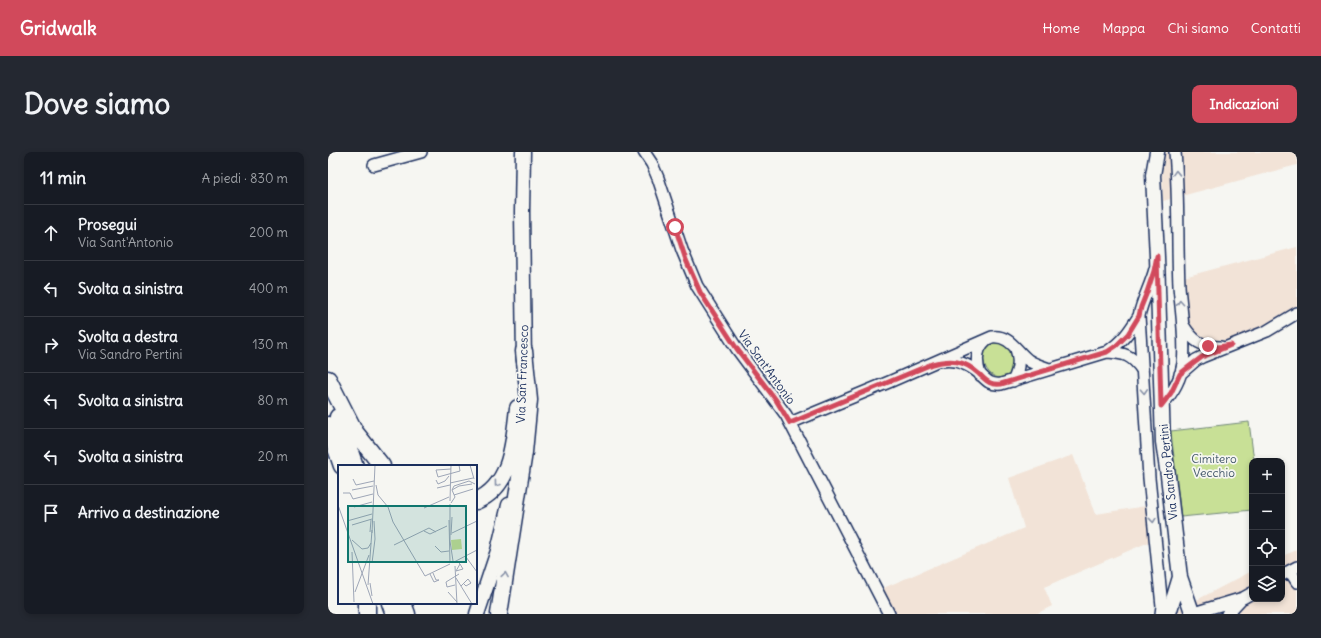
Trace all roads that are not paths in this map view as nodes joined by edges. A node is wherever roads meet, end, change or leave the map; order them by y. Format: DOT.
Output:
graph roads {
  1 [pos="421,152"];
  2 [pos="523,152"];
  3 [pos="644,152"];
  4 [pos="1146,152"];
  5 [pos="1157,152"];
  6 [pos="1175,152"];
  7 [pos="374,165"];
  8 [pos="1153,175"];
  9 [pos="1157,256"];
  10 [pos="1297,313"];
  11 [pos="1139,316"];
  12 [pos="1182,323"];
  13 [pos="988,338"];
  14 [pos="1231,345"];
  15 [pos="1015,347"];
  16 [pos="524,351"];
  17 [pos="1107,352"];
  18 [pos="932,364"];
  19 [pos="1049,369"];
  20 [pos="1142,370"];
  21 [pos="1180,374"];
  22 [pos="980,375"];
  23 [pos="328,379"];
  24 [pos="1013,381"];
  25 [pos="328,388"];
  26 [pos="1161,406"];
  27 [pos="790,423"];
  28 [pos="328,425"];
  29 [pos="342,465"];
  30 [pos="355,465"];
  31 [pos="381,465"];
  32 [pos="477,500"];
  33 [pos="1290,571"];
  34 [pos="1180,577"];
  35 [pos="1297,582"];
  36 [pos="1248,595"];
  37 [pos="390,604"];
  38 [pos="403,604"];
  39 [pos="1195,612"];
  40 [pos="394,614"];
  41 [pos="407,614"];
  42 [pos="478,614"];
  43 [pos="499,614"];
  44 [pos="889,614"];
  45 [pos="1166,614"];
  46 [pos="1227,614"];
  1 -- 7 [label="street"];
  2 -- 16 [label="main road, Via San Francesco"];
  3 -- 27 [label="street, Via Sant'Antonio"];
  4 -- 8 [label="main road"];
  5 -- 8 [label="main road, Via Sandro Pertini"];
  12 -- 6 [label="street, one-way"];
  8 -- 9 [label="main road, Via Sandro Pertini"];
  9 -- 11 [label="street"];
  9 -- 26 [label="main road, Via Sandro Pertini"];
  10 -- 14 [label="street"];
  11 -- 17 [label="street"];
  11 -- 20 [label="street"];
  12 -- 14 [label="street"];
  12 -- 21 [label="street"];
  13 -- 15 [label="street"];
  13 -- 18 [label="street"];
  13 -- 22 [label="street"];
  14 -- 21 [label="street"];
  15 -- 19 [label="street"];
  15 -- 24 [label="street"];
  16 -- 32 [label="highway, one-way"];
  16 -- 42 [label="main road, Via San Francesco"];
  43 -- 16 [label="highway, one-way"];
  17 -- 19 [label="street"];
  17 -- 20 [label="street"];
  18 -- 22 [label="street"];
  18 -- 27 [label="street"];
  19 -- 24 [label="street"];
  20 -- 45 [label="street, one-way"];
  21 -- 26 [label="street"];
  22 -- 24 [label="street"];
  23 -- 31 [label="highway"];
  25 -- 30 [label="highway"];
  26 -- 34 [label="main road, Via Sandro Pertini"];
  27 -- 44 [label="street, Via Sant'Antonio"];
  28 -- 29 [label="highway"];
  33 -- 35 [label="street"];
  34 -- 39 [label="main road, Via Sandro Pertini"];
  34 -- 45 [label="main road, Via Sandro Pertini"];
  36 -- 39 [label="street"];
  36 -- 46 [label="street"];
  37 -- 40 [label="highway"];
  38 -- 41 [label="highway"];
  39 -- 45 [label="main road"];
}
